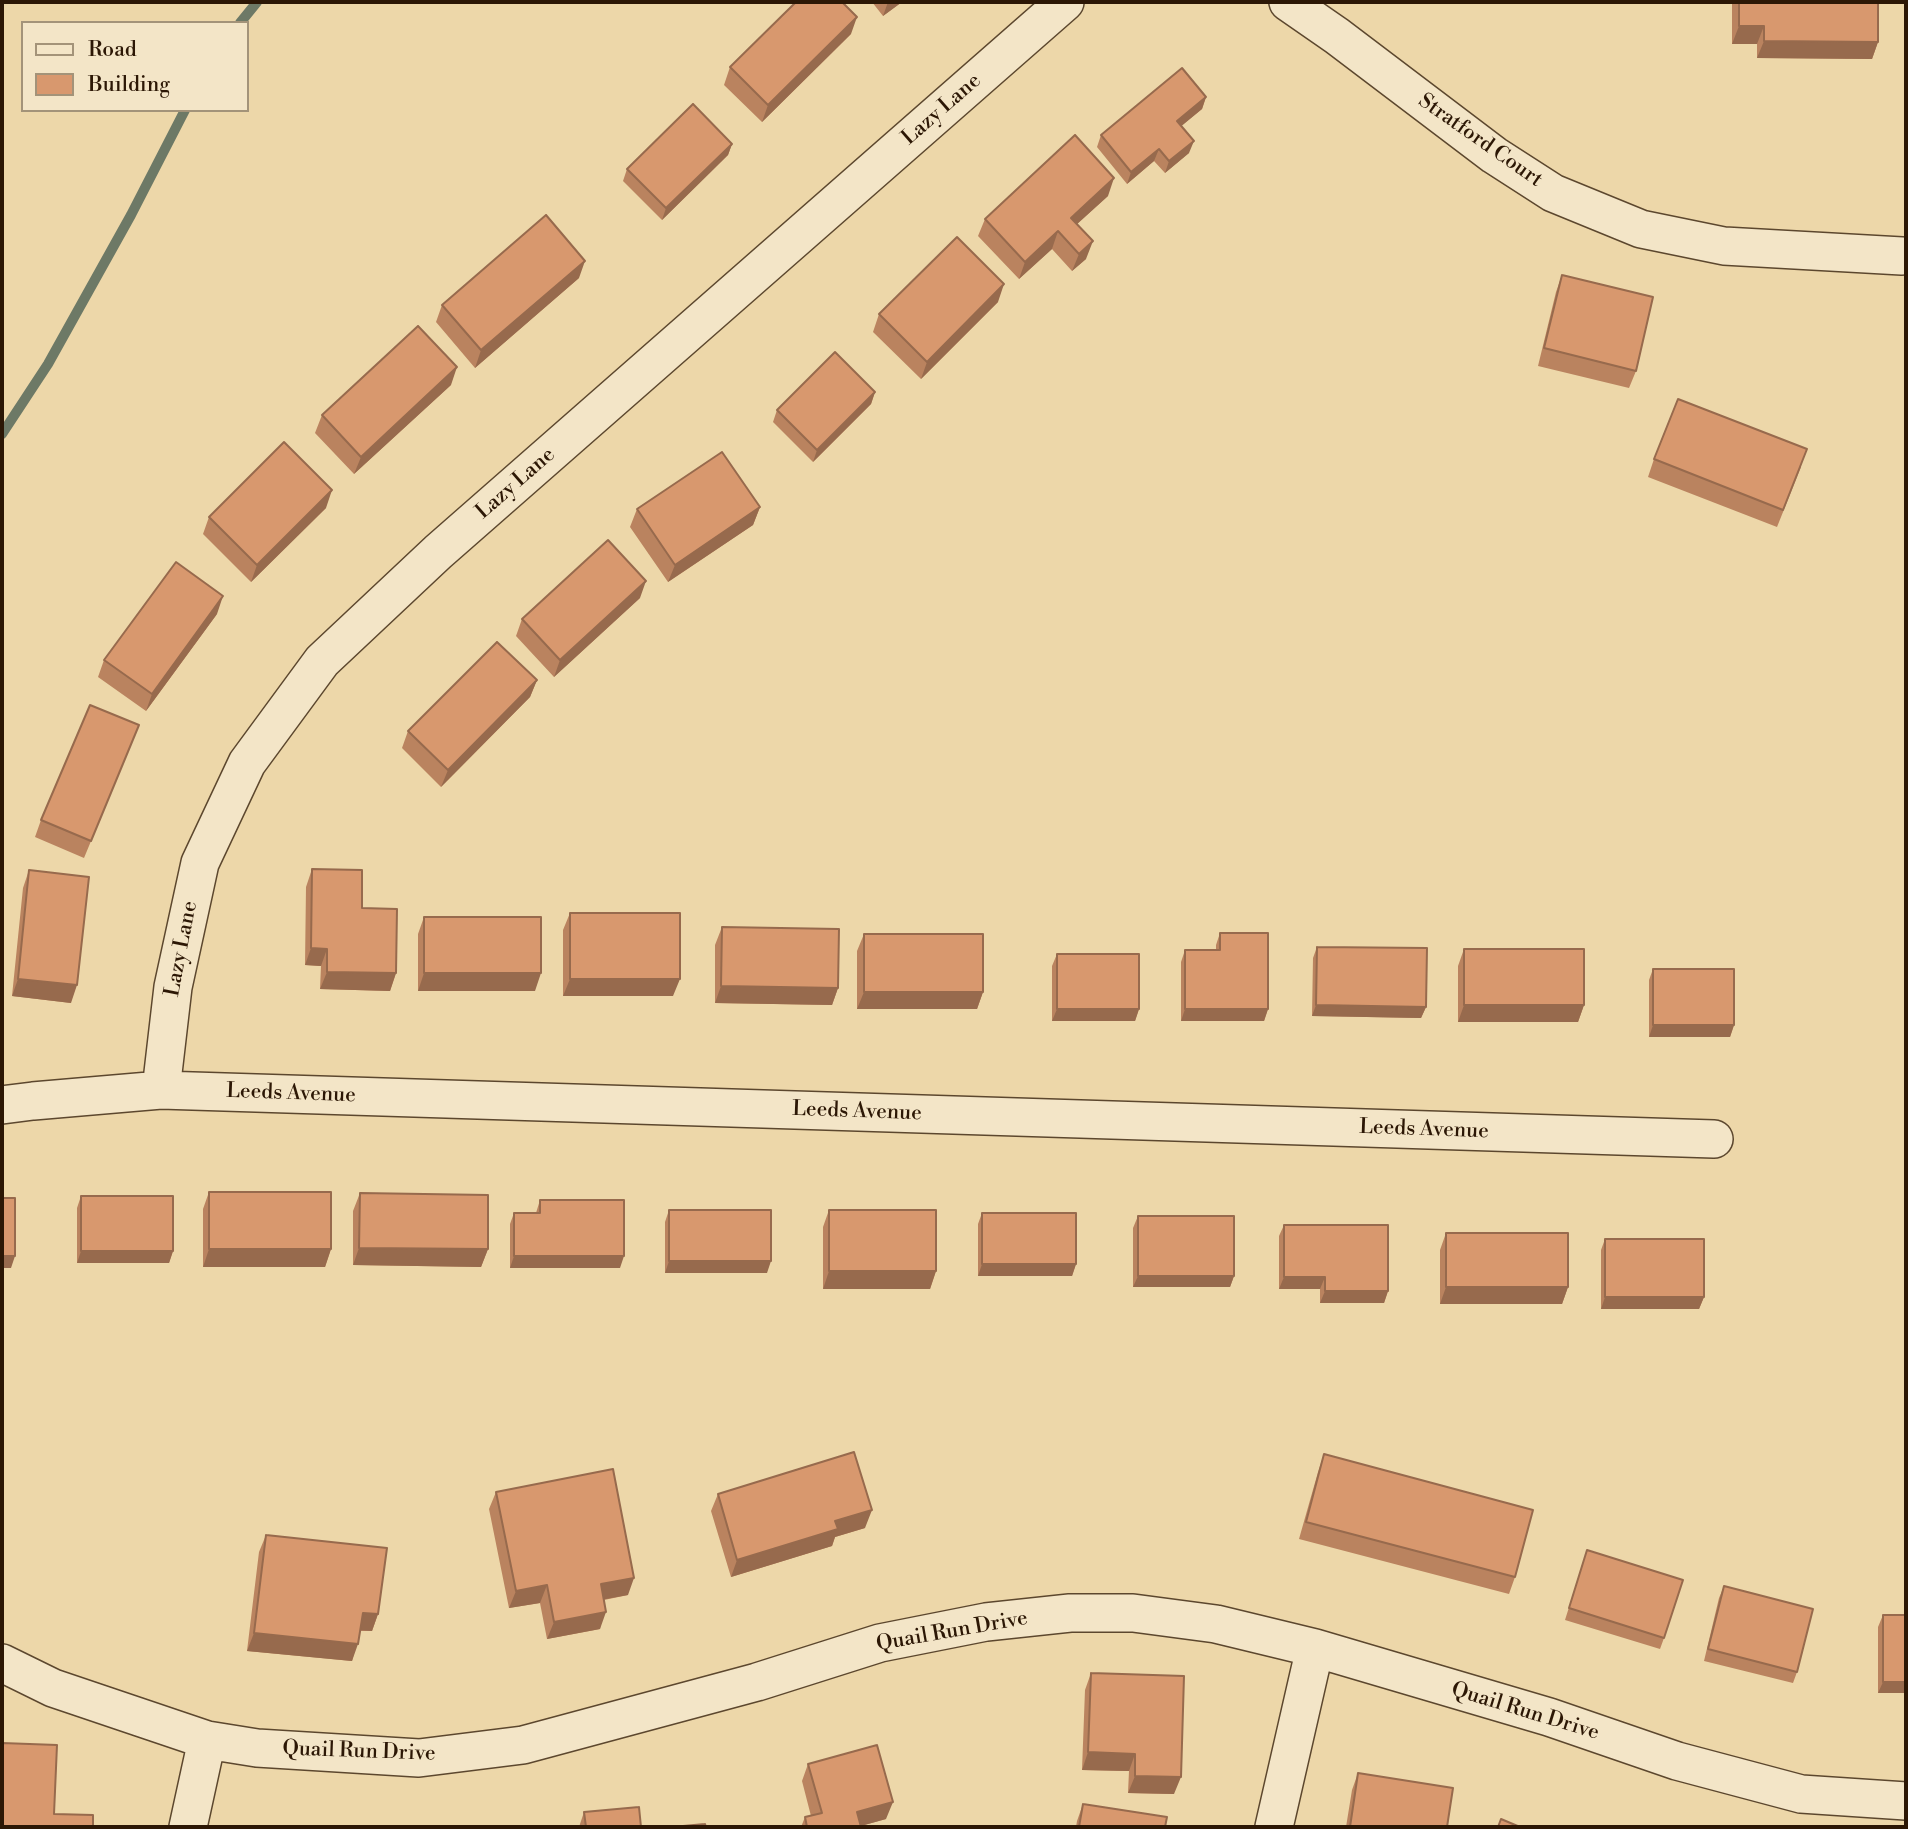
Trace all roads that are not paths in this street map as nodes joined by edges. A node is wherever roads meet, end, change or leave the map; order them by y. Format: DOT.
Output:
graph roads {
  1 [pos="1065,2"];
  2 [pos="1288,2"];
  3 [pos="1902,256"];
  4 [pos="161,1090"];
  5 [pos="2,1105"];
  6 [pos="1714,1139"];
  7 [pos="1315,1648"];
  8 [pos="2,1663"];
  9 [pos="207,1740"];
  10 [pos="1906,1801"];
  11 [pos="188,1827"];
  12 [pos="1274,1827"];
  1 -- 4 [label="street, Lazy Lane"];
  2 -- 3 [label="street, Stratford Court"];
  4 -- 5 [label="street, Leeds Avenue"];
  4 -- 6 [label="street, Leeds Avenue"];
  7 -- 9 [label="street, Quail Run Drive"];
  7 -- 10 [label="street, Quail Run Drive"];
  7 -- 12 [label="street"];
  8 -- 9 [label="street, Quail Run Drive"];
  9 -- 11 [label="street"];
}
